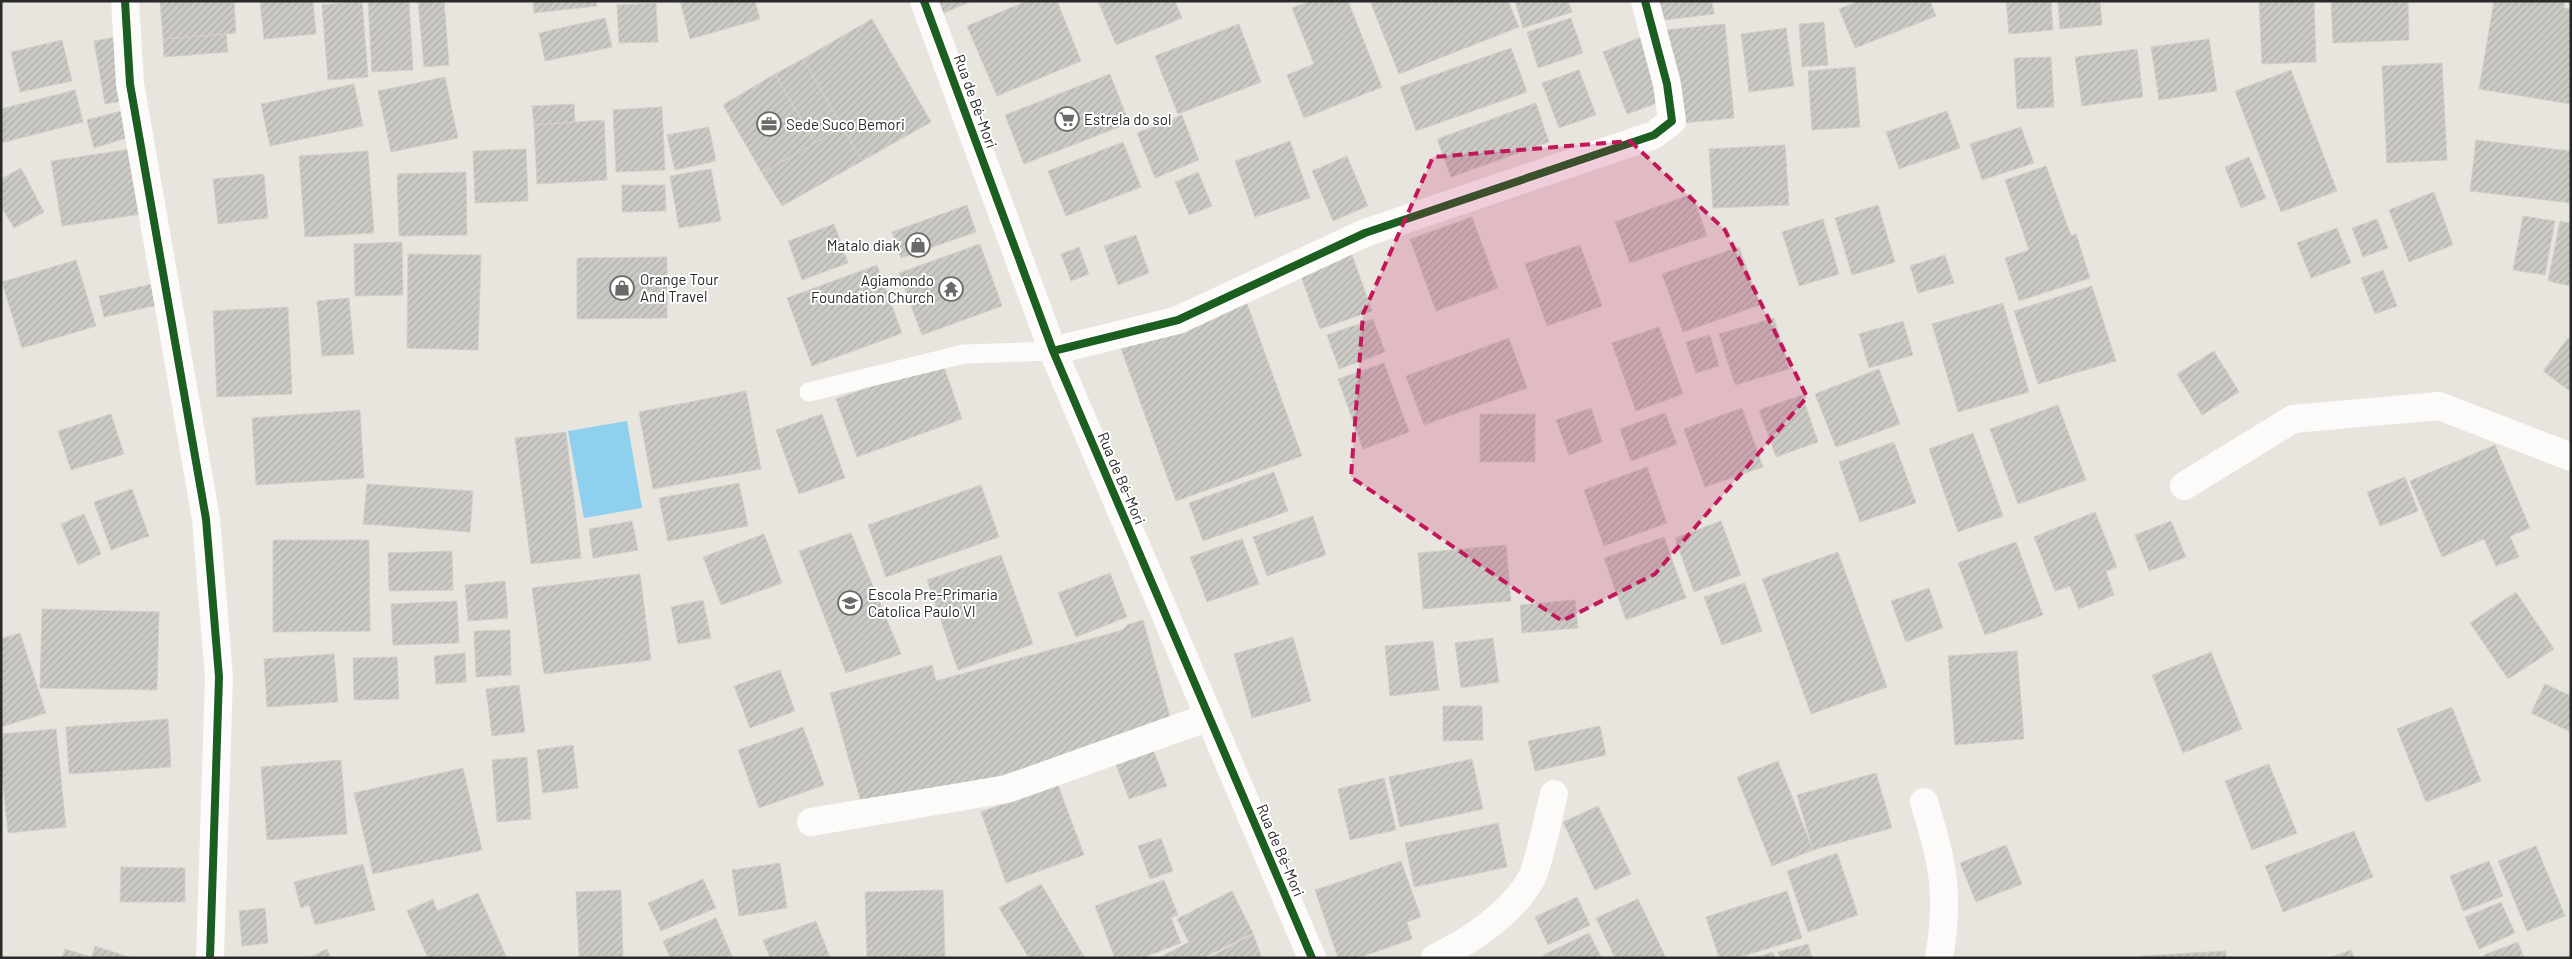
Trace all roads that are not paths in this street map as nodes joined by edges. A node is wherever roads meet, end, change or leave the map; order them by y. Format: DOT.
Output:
graph roads {
  1 [pos="125,1"];
  2 [pos="924,1"];
  3 [pos="1645,1"];
  4 [pos="1053,351"];
  5 [pos="809,392"];
  6 [pos="2571,457"];
  7 [pos="2184,486"];
  8 [pos="1209,717"];
  9 [pos="1554,794"];
  10 [pos="1924,802"];
  11 [pos="811,822"];
  12 [pos="210,958"];
  13 [pos="1312,958"];
  14 [pos="1435,958"];
  15 [pos="1939,958"];
  1 -- 12 [label="street"];
  2 -- 4 [label="street, Rua de Bé-Mori"];
  3 -- 4 [label="street"];
  4 -- 5 [label="lane"];
  4 -- 8 [label="street, Rua de Bé-Mori"];
  6 -- 7 [label="street"];
  8 -- 11 [label="street"];
  8 -- 13 [label="street, Rua de Bé-Mori"];
  9 -- 14 [label="street"];
  10 -- 15 [label="street"];
}
